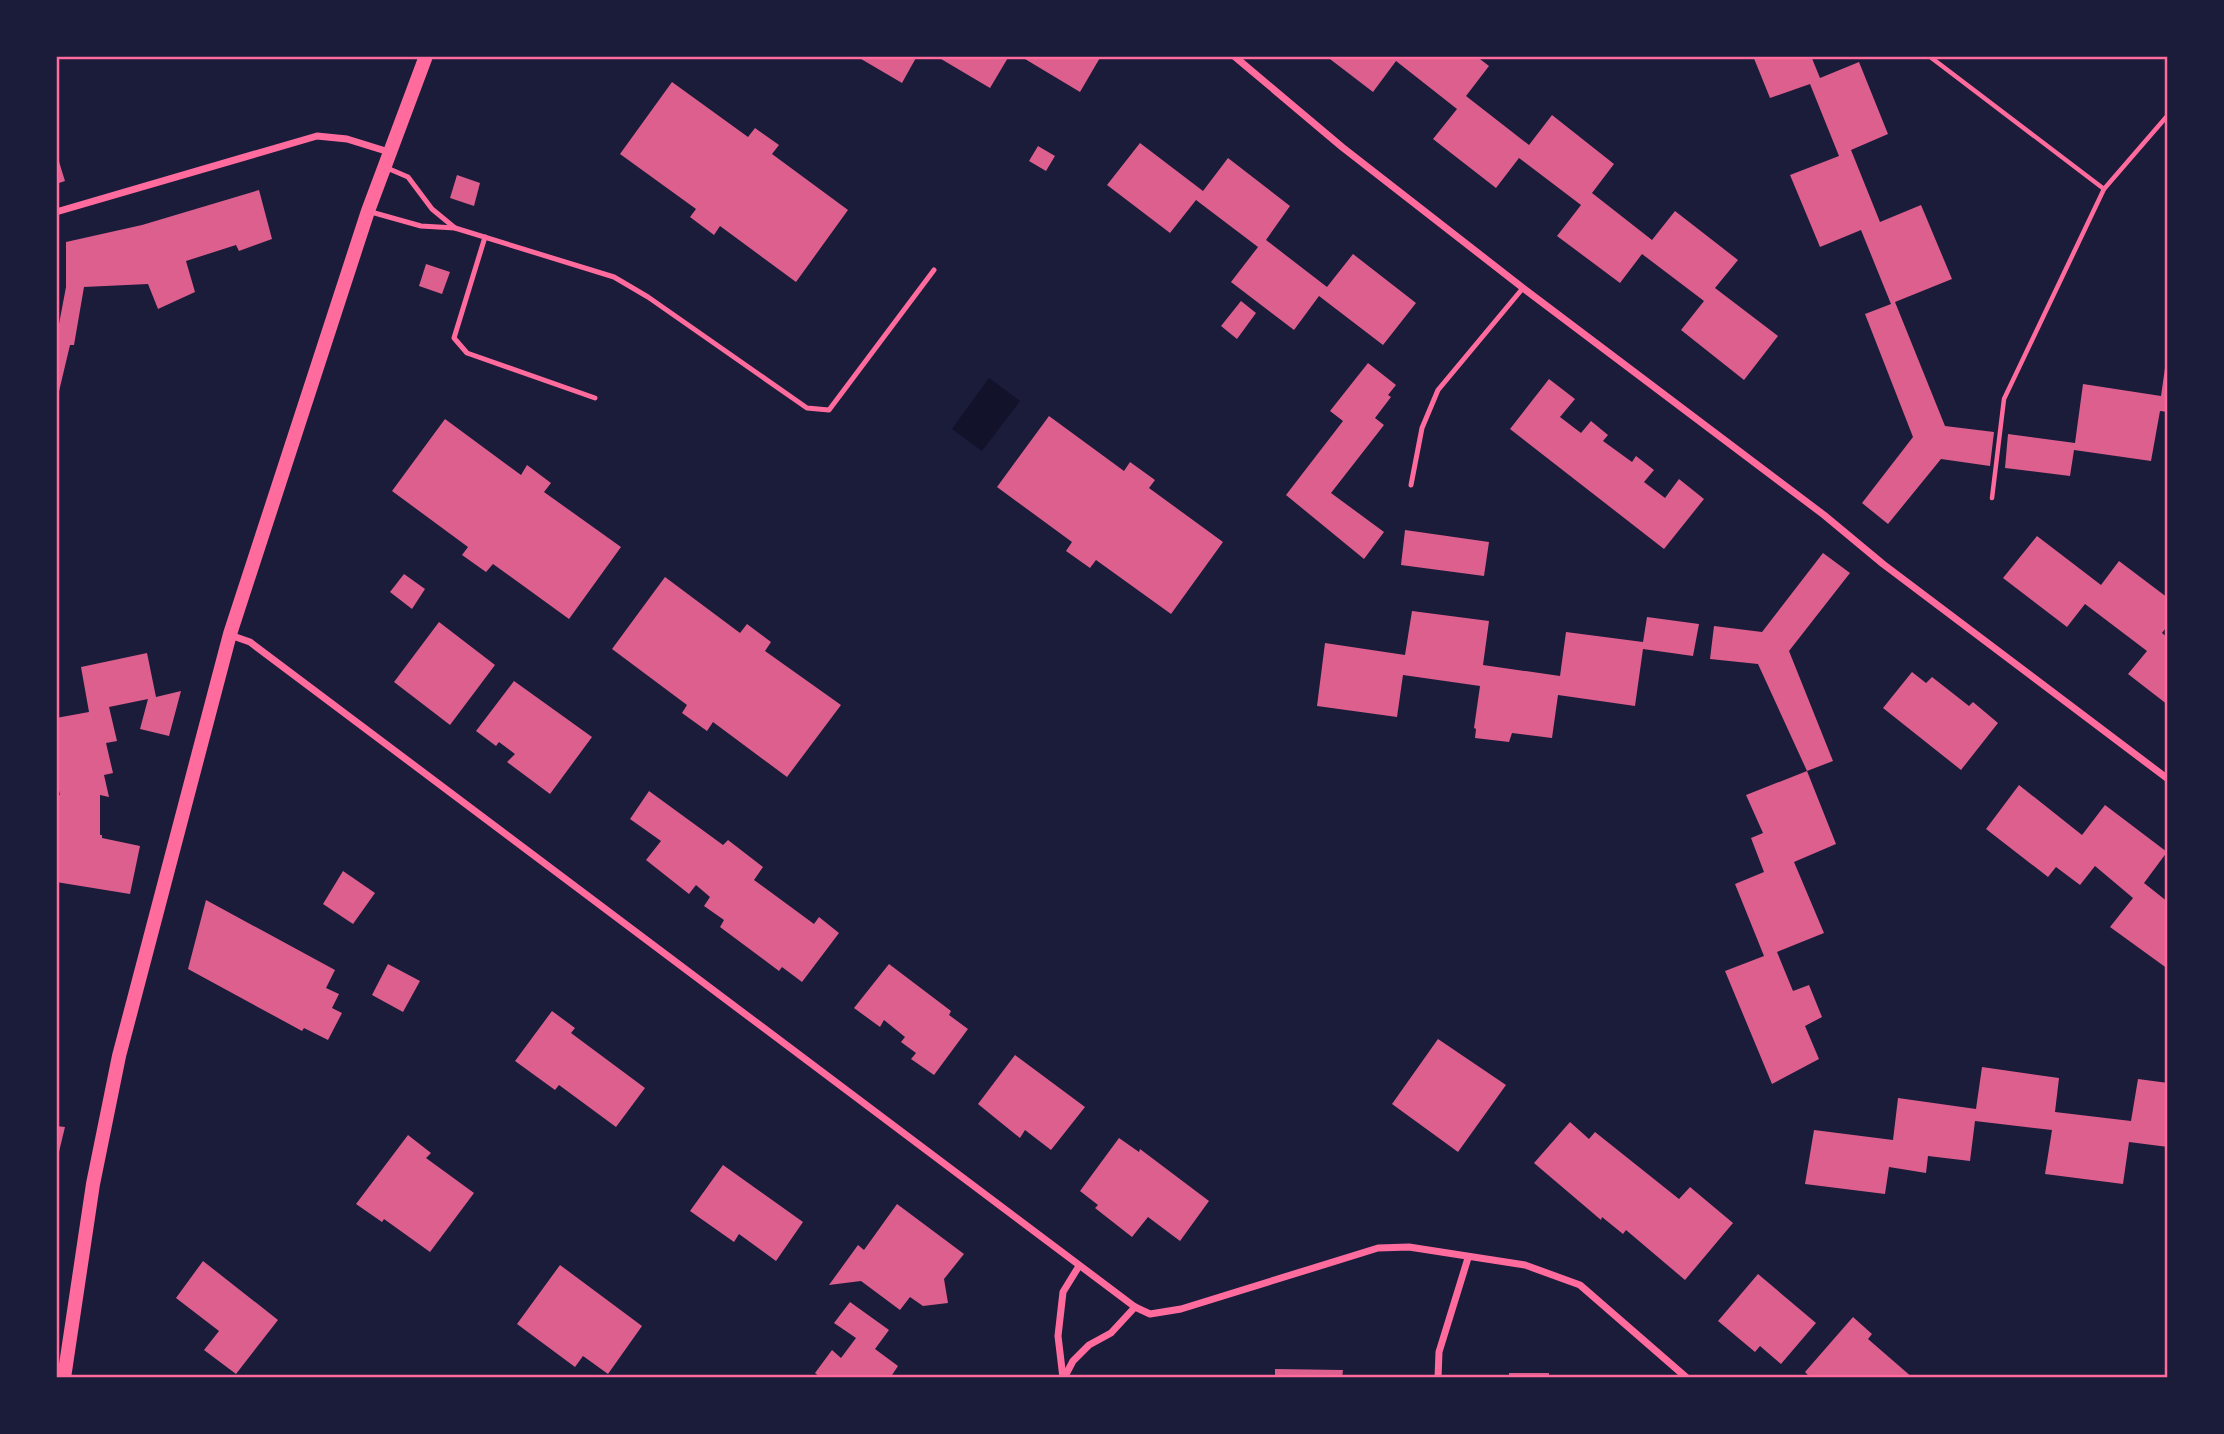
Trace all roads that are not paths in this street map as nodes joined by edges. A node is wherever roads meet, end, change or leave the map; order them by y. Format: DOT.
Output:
graph roads {
  1 [pos="426,56"];
  2 [pos="1234,56"];
  3 [pos="389,152"];
  4 [pos="384,166"];
  5 [pos="368,211"];
  6 [pos="56,212"];
  7 [pos="455,228"];
  8 [pos="485,237"];
  9 [pos="934,270"];
  10 [pos="1522,288"];
  11 [pos="595,398"];
  12 [pos="1410,485"];
  13 [pos="230,634"];
  14 [pos="2168,779"];
  15 [pos="1468,1258"];
  16 [pos="1079,1266"];
  17 [pos="1135,1307"];
  18 [pos="64,1378"];
  19 [pos="1063,1378"];
  20 [pos="1438,1378"];
  21 [pos="1687,1378"];
  1 -- 3 [label="main road"];
  2 -- 10 [label="street"];
  3 -- 4 [label="main road"];
  3 -- 6 [label="street"];
  4 -- 5 [label="main road"];
  4 -- 7 [label="lane"];
  5 -- 7 [label="lane"];
  5 -- 13 [label="main road"];
  7 -- 8 [label="lane"];
  8 -- 9 [label="lane"];
  8 -- 11 [label="lane"];
  10 -- 12 [label="lane"];
  10 -- 14 [label="street"];
  13 -- 16 [label="street"];
  13 -- 18 [label="main road"];
  15 -- 17 [label="street"];
  15 -- 20 [label="street"];
  15 -- 21 [label="street"];
  16 -- 17 [label="street"];
  16 -- 19 [label="street"];
  17 -- 19 [label="street"];
}
